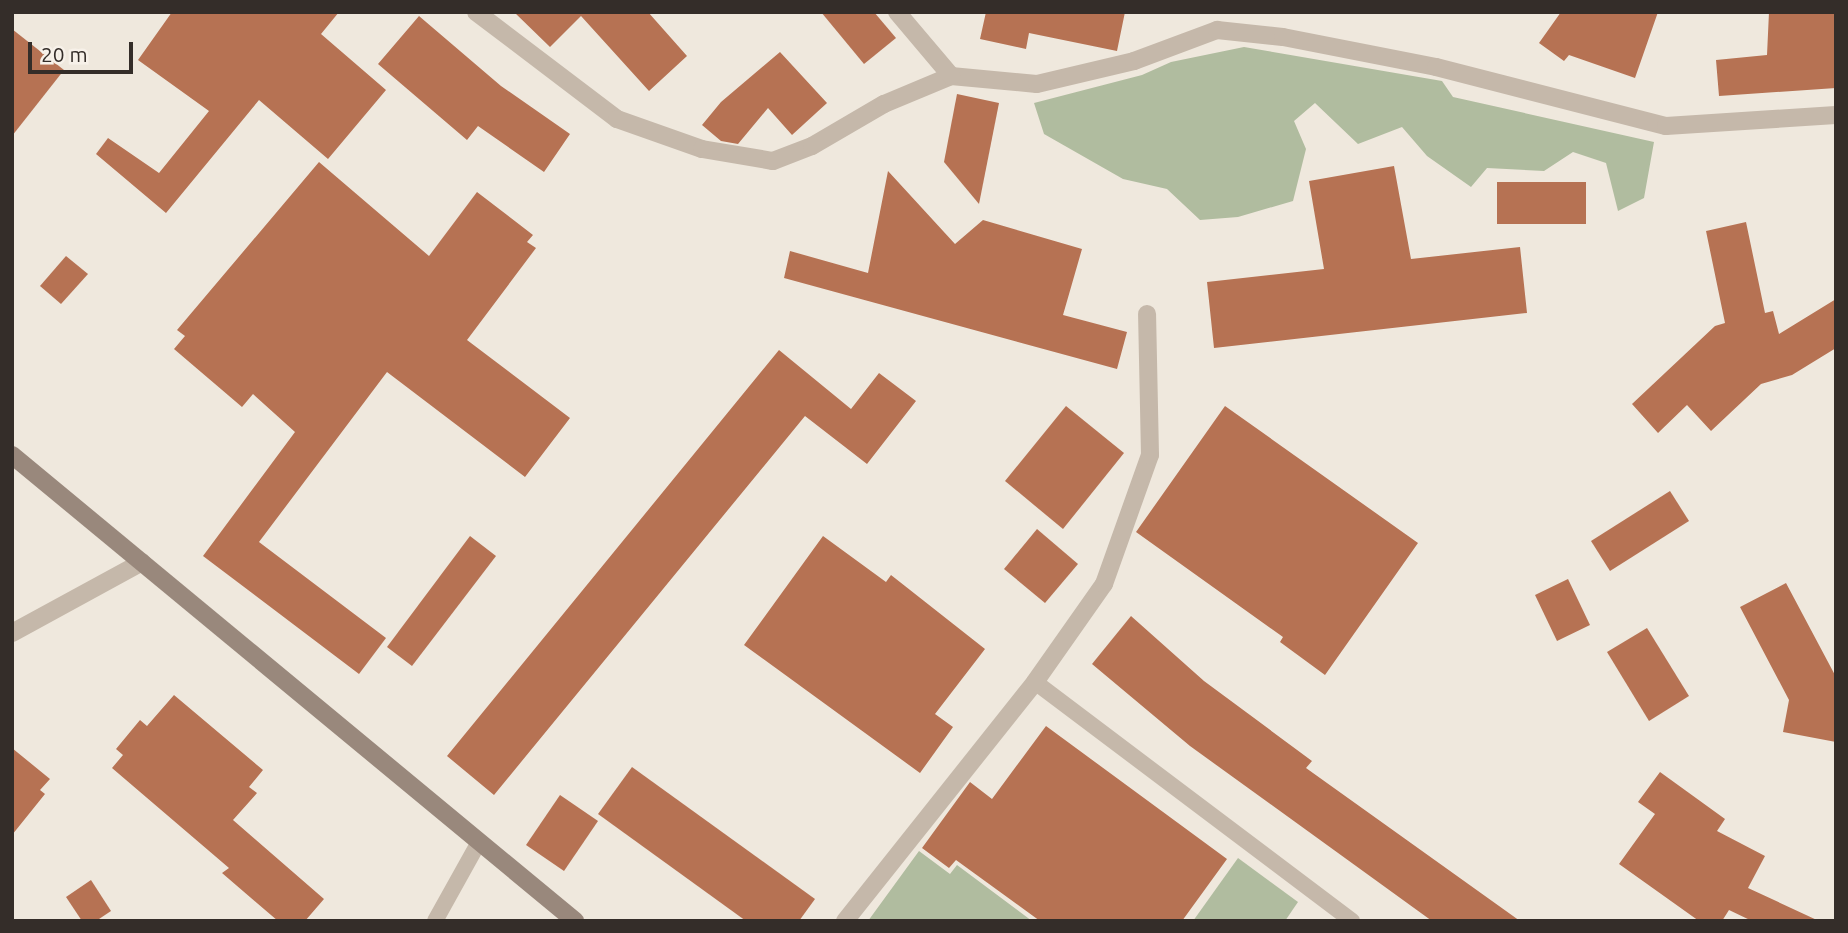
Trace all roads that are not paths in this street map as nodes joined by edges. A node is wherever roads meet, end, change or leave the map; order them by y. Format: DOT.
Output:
graph roads {
  1 [pos="476,12"];
  2 [pos="897,12"];
  3 [pos="951,76"];
  4 [pos="1836,115"];
  5 [pos="1147,314"];
  6 [pos="12,455"];
  7 [pos="142,562"];
  8 [pos="12,633"];
  9 [pos="1035,682"];
  10 [pos="479,842"];
  11 [pos="435,921"];
  12 [pos="575,921"];
  13 [pos="845,921"];
  14 [pos="1352,921"];
  1 -- 3 [label="street"];
  2 -- 3 [label="street"];
  3 -- 4 [label="street"];
  5 -- 9 [label="street"];
  6 -- 7 [label="main road"];
  7 -- 8 [label="street"];
  7 -- 10 [label="main road"];
  9 -- 13 [label="street"];
  9 -- 14 [label="lane"];
  10 -- 11 [label="lane"];
  10 -- 12 [label="main road"];
}
